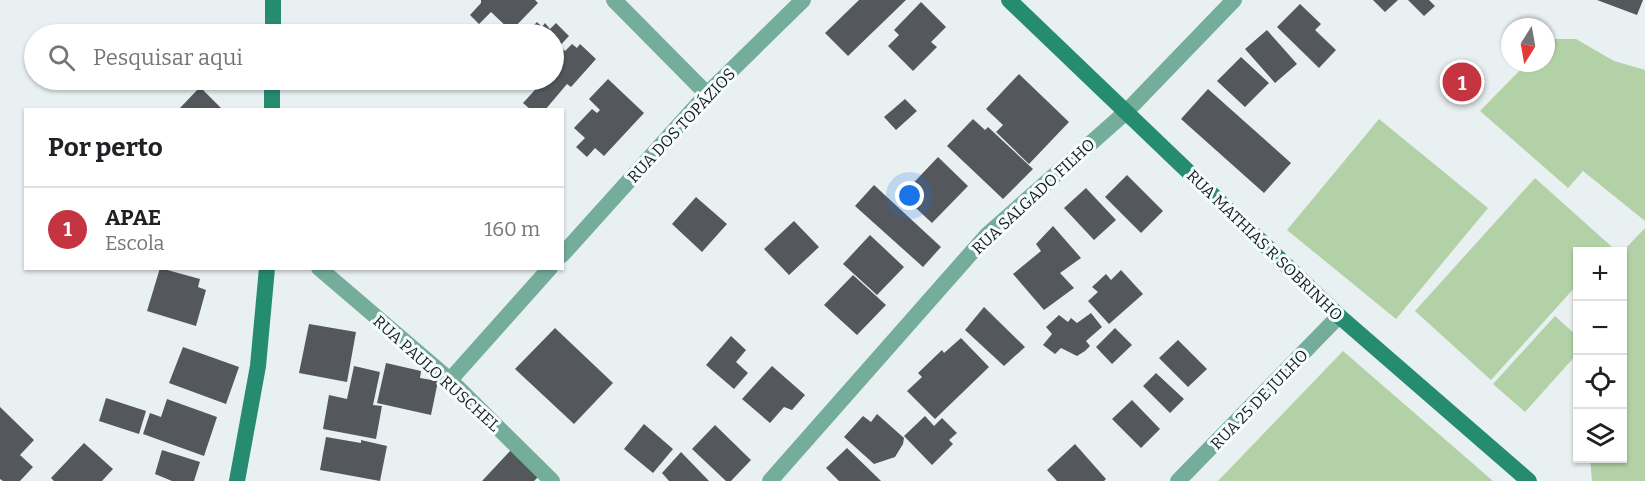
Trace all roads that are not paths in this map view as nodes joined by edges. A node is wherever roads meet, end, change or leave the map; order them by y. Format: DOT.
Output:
graph roads {
  1 [pos="273,0"];
  2 [pos="614,0"];
  3 [pos="803,0"];
  4 [pos="1009,0"];
  5 [pos="1234,0"];
  6 [pos="273,24"];
  7 [pos="272,90"];
  8 [pos="707,94"];
  9 [pos="272,108"];
  10 [pos="1126,112"];
  11 [pos="564,253"];
  12 [pos="267,270"];
  13 [pos="321,270"];
  14 [pos="548,270"];
  15 [pos="1339,316"];
  16 [pos="450,380"];
  17 [pos="237,481"];
  18 [pos="552,481"];
  19 [pos="770,481"];
  20 [pos="1178,481"];
  21 [pos="1529,481"];
  1 -- 6 [label="main road"];
  2 -- 8 [label="street"];
  3 -- 8 [label="street, RUA DOS TOPÁZIOS"];
  4 -- 10 [label="main road, RUA MATHIAS R SOBRINHO"];
  5 -- 10 [label="street, RUA SALGADO FILHO"];
  7 -- 9 [label="main road"];
  8 -- 11 [label="street, RUA DOS TOPÁZIOS"];
  10 -- 15 [label="main road, RUA MATHIAS R SOBRINHO"];
  10 -- 19 [label="street, RUA SALGADO FILHO"];
  12 -- 17 [label="main road"];
  13 -- 16 [label="street, RUA PAULO RUSCHEL"];
  14 -- 16 [label="street"];
  15 -- 20 [label="street, RUA 25 DE JULHO"];
  15 -- 21 [label="main road, RUA MATHIAS R SOBRINHO"];
  16 -- 18 [label="street, RUA PAULO RUSCHEL"];
}
